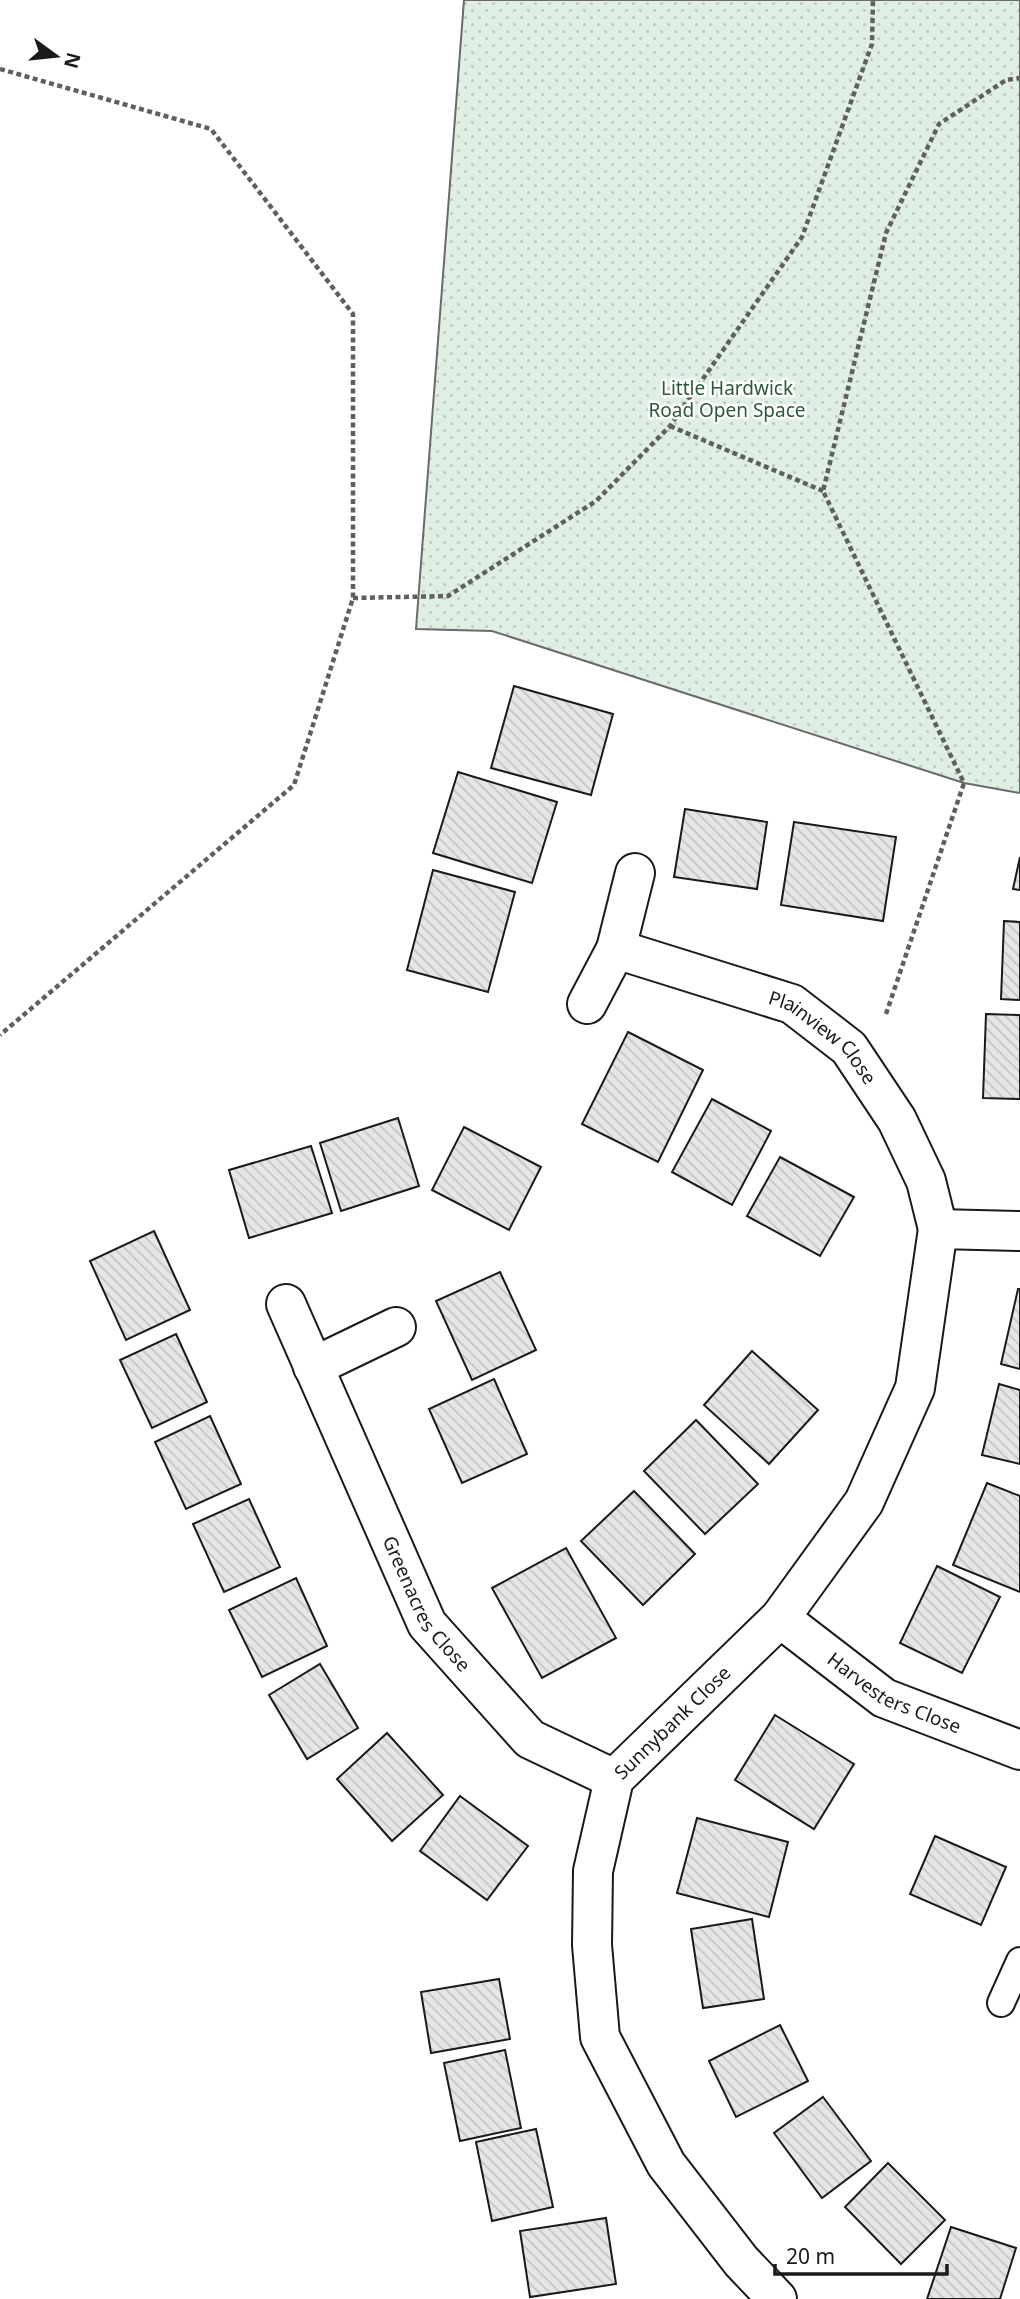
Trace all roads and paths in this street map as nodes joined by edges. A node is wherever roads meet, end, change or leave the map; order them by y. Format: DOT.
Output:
graph roads {
  1 [pos="873,0"];
  2 [pos="0,69"];
  3 [pos="1020,78"];
  4 [pos="670,426"];
  5 [pos="823,491"];
  6 [pos="353,598"];
  7 [pos="635,873"];
  8 [pos="616,949"];
  9 [pos="587,1004"];
  10 [pos="0,1035"];
  11 [pos="849,1048"];
  12 [pos="939,1229"];
  13 [pos="1020,1231"];
  14 [pos="286,1304"];
  15 [pos="396,1327"];
  16 [pos="313,1367"];
  17 [pos="780,1618"];
  18 [pos="1020,1750"];
  19 [pos="614,1779"];
  20 [pos="1020,1961"];
  21 [pos="1001,2003"];
  22 [pos="777,2299"];
  1 -- 4 [label="path"];
  2 -- 6 [label="path"];
  3 -- 5 [label="path"];
  4 -- 5 [label="path"];
  4 -- 6 [label="path"];
  5 -- 11 [label="path"];
  6 -- 10 [label="path"];
  7 -- 8 [label="street"];
  8 -- 9 [label="street"];
  8 -- 11 [label="street, Plainview Close"];
  11 -- 12 [label="street, Plainview Close"];
  12 -- 13 [label="street"];
  12 -- 17 [label="street, Sunnybank Close"];
  14 -- 16 [label="street, Greenacres Close"];
  15 -- 16 [label="street"];
  16 -- 19 [label="street, Greenacres Close"];
  17 -- 18 [label="street, Harvesters Close"];
  17 -- 19 [label="street, Sunnybank Close"];
  19 -- 22 [label="street, Sunnybank Close"];
  20 -- 21 [label="lane"];
}
